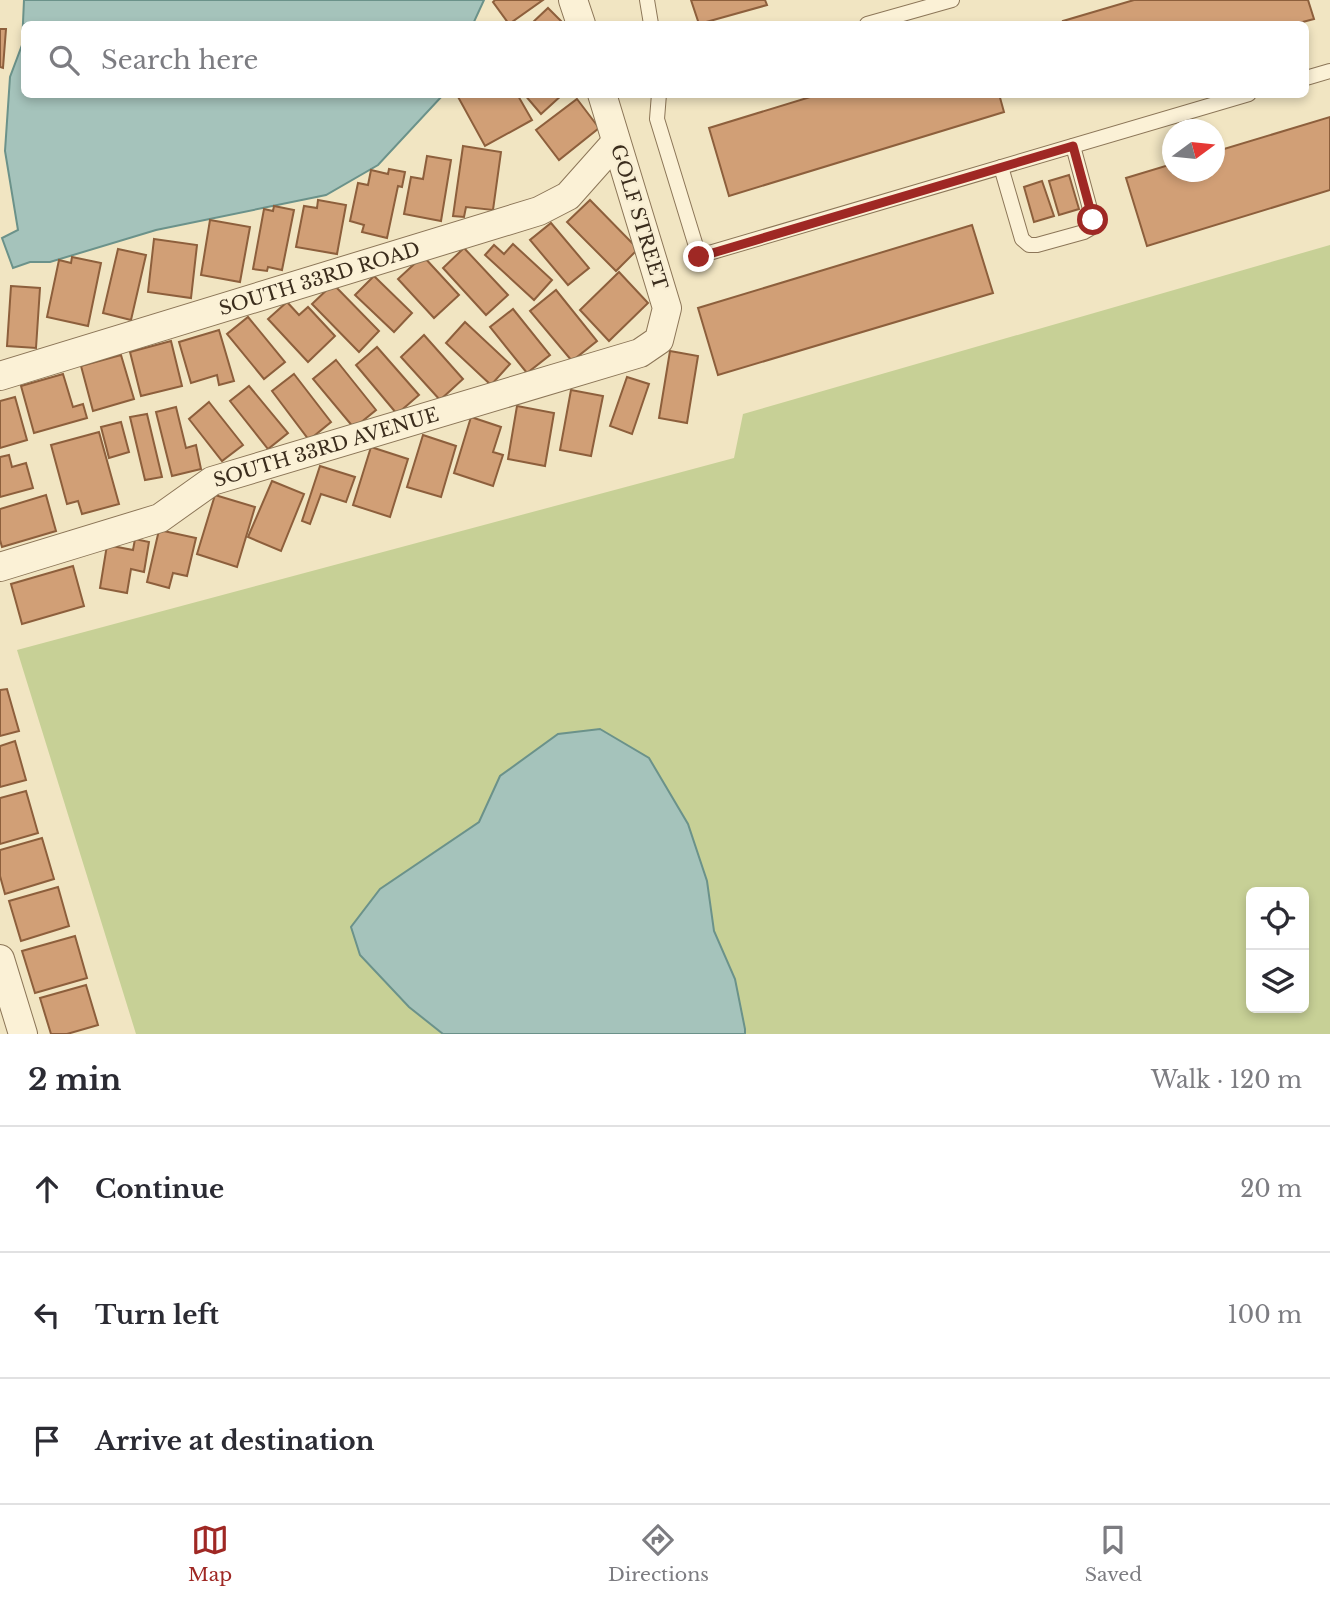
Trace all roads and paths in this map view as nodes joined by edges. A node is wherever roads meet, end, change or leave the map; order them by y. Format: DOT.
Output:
graph roads {
  1 [pos="573,0"];
  2 [pos="647,0"];
  3 [pos="951,0"];
  4 [pos="580,21"];
  5 [pos="650,21"];
  6 [pos="878,21"];
  7 [pos="1330,71"];
  8 [pos="1309,77"];
  9 [pos="603,98"];
  10 [pos="659,98"];
  11 [pos="1235,98"];
  12 [pos="617,142"];
  13 [pos="1073,146"];
  14 [pos="1001,167"];
  15 [pos="659,340"];
  16 [pos="0,376"];
  17 [pos="0,567"];
  18 [pos="0,959"];
  19 [pos="23,1034"];
  1 -- 4 [label="street"];
  2 -- 5 [label="lane"];
  3 -- 6 [label="lane"];
  7 -- 8 [label="lane"];
  9 -- 12 [label="street, GOLF STREET"];
  10 -- 14 [label="lane"];
  11 -- 13 [label="lane"];
  12 -- 15 [label="street, GOLF STREET"];
  12 -- 16 [label="street, SOUTH 33RD ROAD"];
  13 -- 14 [label="lane"];
  13 -- 14 [label="lane"];
  15 -- 17 [label="street, SOUTH 33RD AVENUE"];
  18 -- 19 [label="street"];
}
